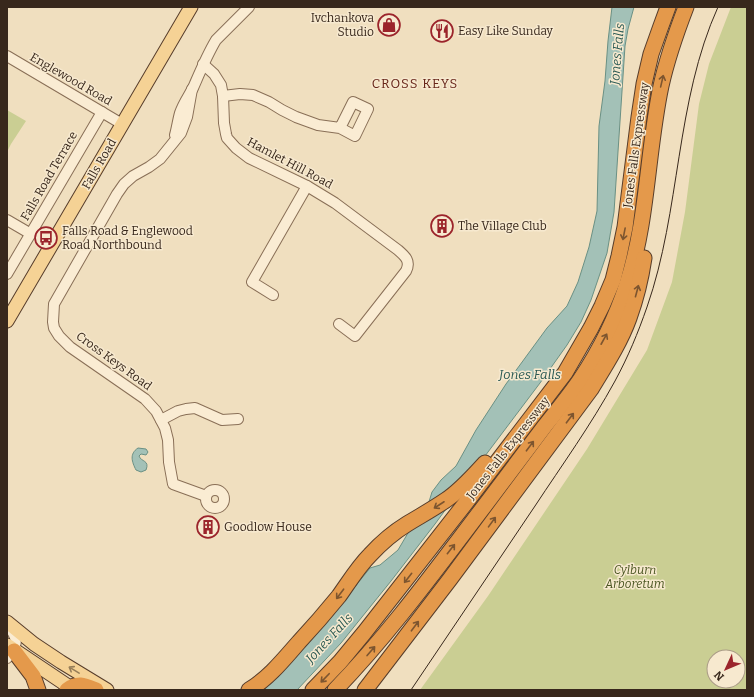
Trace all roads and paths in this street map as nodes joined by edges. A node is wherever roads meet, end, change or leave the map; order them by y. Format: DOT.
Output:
graph roads {
  1 [pos="191,7"];
  2 [pos="249,7"];
  3 [pos="668,7"];
  4 [pos="686,7"];
  5 [pos="7,56"];
  6 [pos="203,64"];
  7 [pos="223,96"];
  8 [pos="102,112"];
  9 [pos="655,120"];
  10 [pos="122,124"];
  11 [pos="340,128"];
  12 [pos="307,186"];
  13 [pos="7,220"];
  14 [pos="31,234"];
  15 [pos="7,274"];
  16 [pos="273,295"];
  17 [pos="7,321"];
  18 [pos="339,324"];
  19 [pos="551,392"];
  20 [pos="238,419"];
  21 [pos="161,420"];
  22 [pos="206,496"];
  23 [pos="7,623"];
  24 [pos="9,651"];
  25 [pos="352,672"];
  26 [pos="103,688"];
  27 [pos="70,689"];
  28 [pos="38,690"];
  29 [pos="249,690"];
  30 [pos="313,690"];
  31 [pos="335,690"];
  32 [pos="338,690"];
  33 [pos="365,690"];
  1 -- 10 [label="main road, Falls Road"];
  2 -- 6 [label="street, Cross Keys Road"];
  3 -- 19 [label="highway, Jones Falls Expressway, one-way"];
  9 -- 4 [label="highway, Jones Falls Expressway, one-way"];
  5 -- 8 [label="street, Englewood Road"];
  6 -- 7 [label="street, Hamlet Hill Road"];
  6 -- 21 [label="street, Cross Keys Road"];
  7 -- 11 [label="street"];
  7 -- 12 [label="street, Hamlet Hill Road"];
  8 -- 10 [label="street, Englewood Road"];
  8 -- 14 [label="street, Falls Road Terrace"];
  25 -- 9 [label="highway, Jones Falls Expressway, one-way"];
  33 -- 9 [label="highway, one-way"];
  10 -- 17 [label="main road, Falls Road"];
  12 -- 16 [label="street"];
  12 -- 18 [label="street, Hamlet Hill Road"];
  13 -- 14 [label="street"];
  14 -- 15 [label="street, Falls Road Terrace"];
  19 -- 29 [label="highway, one-way"];
  19 -- 30 [label="highway, Jones Falls Expressway, one-way"];
  20 -- 21 [label="street"];
  21 -- 22 [label="street, Cross Keys Road"];
  23 -- 24 [label="street"];
  26 -- 23 [label="main road, one-way"];
  24 -- 27 [label="main road"];
  24 -- 28 [label="highway"];
  25 -- 31 [label="highway, Jones Falls Expressway"];
  25 -- 32 [label="highway"];
  26 -- 27 [label="highway"];
}
